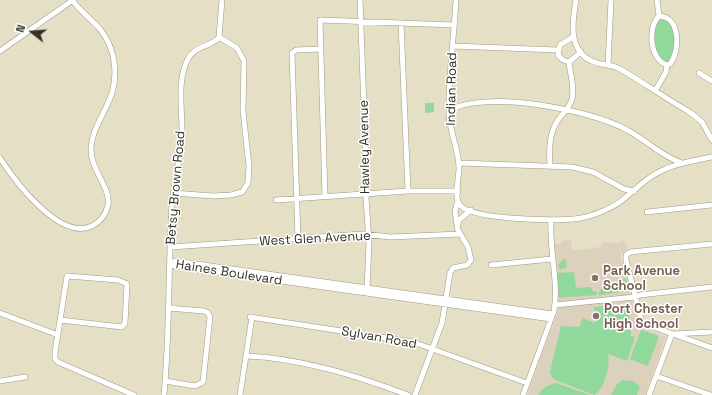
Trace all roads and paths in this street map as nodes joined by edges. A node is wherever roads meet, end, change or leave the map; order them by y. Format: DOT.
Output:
graph roads {
  1 [pos="73,0"];
  2 [pos="222,0"];
  3 [pos="360,0"];
  4 [pos="456,0"];
  5 [pos="576,0"];
  6 [pos="611,0"];
  7 [pos="658,0"];
  8 [pos="659,16"];
  9 [pos="361,21"];
  10 [pos="401,23"];
  11 [pos="454,25"];
  12 [pos="219,37"];
  13 [pos="573,37"];
  14 [pos="453,46"];
  15 [pos="321,49"];
  16 [pos="558,50"];
  17 [pos="0,51"];
  18 [pos="581,52"];
  19 [pos="569,62"];
  20 [pos="608,65"];
  21 [pos="667,65"];
  22 [pos="700,72"];
  23 [pos="712,81"];
  24 [pos="655,91"];
  25 [pos="450,98"];
  26 [pos="462,104"];
  27 [pos="566,110"];
  28 [pos="449,111"];
  29 [pos="712,140"];
  30 [pos="665,157"];
  31 [pos="712,157"];
  32 [pos="0,158"];
  33 [pos="459,163"];
  34 [pos="682,163"];
  35 [pos="550,165"];
  36 [pos="665,169"];
  37 [pos="620,187"];
  38 [pos="408,190"];
  39 [pos="458,191"];
  40 [pos="634,191"];
  41 [pos="173,193"];
  42 [pos="367,194"];
  43 [pos="325,197"];
  44 [pos="296,199"];
  45 [pos="276,200"];
  46 [pos="458,201"];
  47 [pos="622,201"];
  48 [pos="712,205"];
  49 [pos="471,210"];
  50 [pos="647,212"];
  51 [pos="551,220"];
  52 [pos="457,225"];
  53 [pos="460,234"];
  54 [pos="368,235"];
  55 [pos="298,239"];
  56 [pos="712,244"];
  57 [pos="171,247"];
  58 [pos="552,259"];
  59 [pos="170,264"];
  60 [pos="491,265"];
  61 [pos="712,287"];
  62 [pos="367,291"];
  63 [pos="636,297"];
  64 [pos="445,302"];
  65 [pos="555,305"];
  66 [pos="168,308"];
  67 [pos="0,313"];
  68 [pos="551,316"];
  69 [pos="60,320"];
  70 [pos="712,332"];
  71 [pos="702,333"];
  72 [pos="672,334"];
  73 [pos="58,335"];
  74 [pos="694,342"];
  75 [pos="712,348"];
  76 [pos="433,349"];
  77 [pos="246,356"];
  78 [pos="656,376"];
  79 [pos="26,377"];
  80 [pos="0,381"];
  81 [pos="165,381"];
  82 [pos="527,383"];
  83 [pos="134,395"];
  84 [pos="164,395"];
  85 [pos="240,395"];
  86 [pos="408,395"];
  87 [pos="415,395"];
  88 [pos="523,395"];
  89 [pos="649,395"];
  90 [pos="711,395"];
  1 -- 17 [label="street"];
  1 -- 32 [label="street"];
  2 -- 12 [label="street"];
  3 -- 9 [label="street, Hawley Avenue"];
  4 -- 11 [label="street, Indian Road"];
  5 -- 13 [label="street"];
  6 -- 20 [label="street"];
  7 -- 8 [label="street"];
  8 -- 21 [label="street"];
  8 -- 21 [label="street"];
  9 -- 10 [label="street"];
  9 -- 15 [label="street"];
  9 -- 42 [label="street, Hawley Avenue"];
  10 -- 11 [label="street"];
  10 -- 38 [label="street"];
  11 -- 14 [label="street, Indian Road"];
  12 -- 41 [label="street, Betsy Brown Road"];
  12 -- 41 [label="street"];
  13 -- 16 [label="street"];
  13 -- 18 [label="street"];
  14 -- 16 [label="street"];
  14 -- 25 [label="street, Indian Road"];
  15 -- 43 [label="street"];
  15 -- 44 [label="street"];
  16 -- 19 [label="street"];
  18 -- 19 [label="street"];
  18 -- 20 [label="street"];
  19 -- 27 [label="street"];
  20 -- 24 [label="street"];
  21 -- 24 [label="street"];
  22 -- 23 [label="street"];
  24 -- 29 [label="street"];
  25 -- 26 [label="street"];
  25 -- 28 [label="street, Indian Road"];
  26 -- 27 [label="street"];
  26 -- 28 [label="street"];
  27 -- 30 [label="street"];
  27 -- 35 [label="street"];
  28 -- 33 [label="street, Indian Road"];
  30 -- 34 [label="street"];
  30 -- 36 [label="street"];
  31 -- 34 [label="street"];
  33 -- 35 [label="street"];
  33 -- 39 [label="street, Indian Road"];
  34 -- 36 [label="street"];
  35 -- 37 [label="street"];
  36 -- 40 [label="street"];
  37 -- 40 [label="street"];
  37 -- 47 [label="street"];
  38 -- 39 [label="street"];
  38 -- 42 [label="street"];
  39 -- 46 [label="street, Indian Road"];
  40 -- 47 [label="street"];
  41 -- 57 [label="street, Betsy Brown Road"];
  42 -- 43 [label="street"];
  42 -- 54 [label="street, Hawley Avenue"];
  43 -- 44 [label="street"];
  44 -- 45 [label="street"];
  44 -- 55 [label="street"];
  46 -- 49 [label="street"];
  46 -- 52 [label="street, Indian Road"];
  47 -- 51 [label="street"];
  48 -- 50 [label="street"];
  49 -- 51 [label="street"];
  49 -- 52 [label="street"];
  51 -- 58 [label="street"];
  52 -- 53 [label="street, Indian Road"];
  53 -- 54 [label="street, West Glen Avenue"];
  53 -- 64 [label="street, Indian Road"];
  54 -- 55 [label="street, West Glen Avenue"];
  54 -- 62 [label="street, Hawley Avenue"];
  55 -- 57 [label="street, West Glen Avenue"];
  56 -- 63 [label="street"];
  57 -- 59 [label="street, Betsy Brown Road"];
  58 -- 60 [label="street"];
  58 -- 65 [label="street"];
  59 -- 62 [label="street, Haines Boulevard"];
  59 -- 66 [label="street, Betsy Brown Road"];
  61 -- 63 [label="street"];
  62 -- 64 [label="street, Haines Boulevard"];
  63 -- 65 [label="street"];
  63 -- 72 [label="street"];
  64 -- 68 [label="street, Haines Boulevard"];
  64 -- 76 [label="street"];
  65 -- 68 [label="street"];
  66 -- 81 [label="street, Betsy Brown Road"];
  66 -- 81 [label="street"];
  67 -- 73 [label="street"];
  68 -- 82 [label="street"];
  69 -- 69 [label="street"];
  69 -- 73 [label="street"];
  70 -- 71 [label="street"];
  71 -- 72 [label="street"];
  71 -- 74 [label="street"];
  72 -- 74 [label="street"];
  72 -- 78 [label="street"];
  73 -- 83 [label="street"];
  74 -- 75 [label="street"];
  76 -- 77 [label="street, Sylvan Road"];
  76 -- 82 [label="street, Sylvan Road"];
  76 -- 87 [label="street"];
  77 -- 85 [label="street"];
  77 -- 86 [label="street"];
  78 -- 89 [label="street"];
  78 -- 90 [label="street"];
  79 -- 80 [label="street"];
  81 -- 84 [label="street, Betsy Brown Road"];
  82 -- 88 [label="street"];
}
